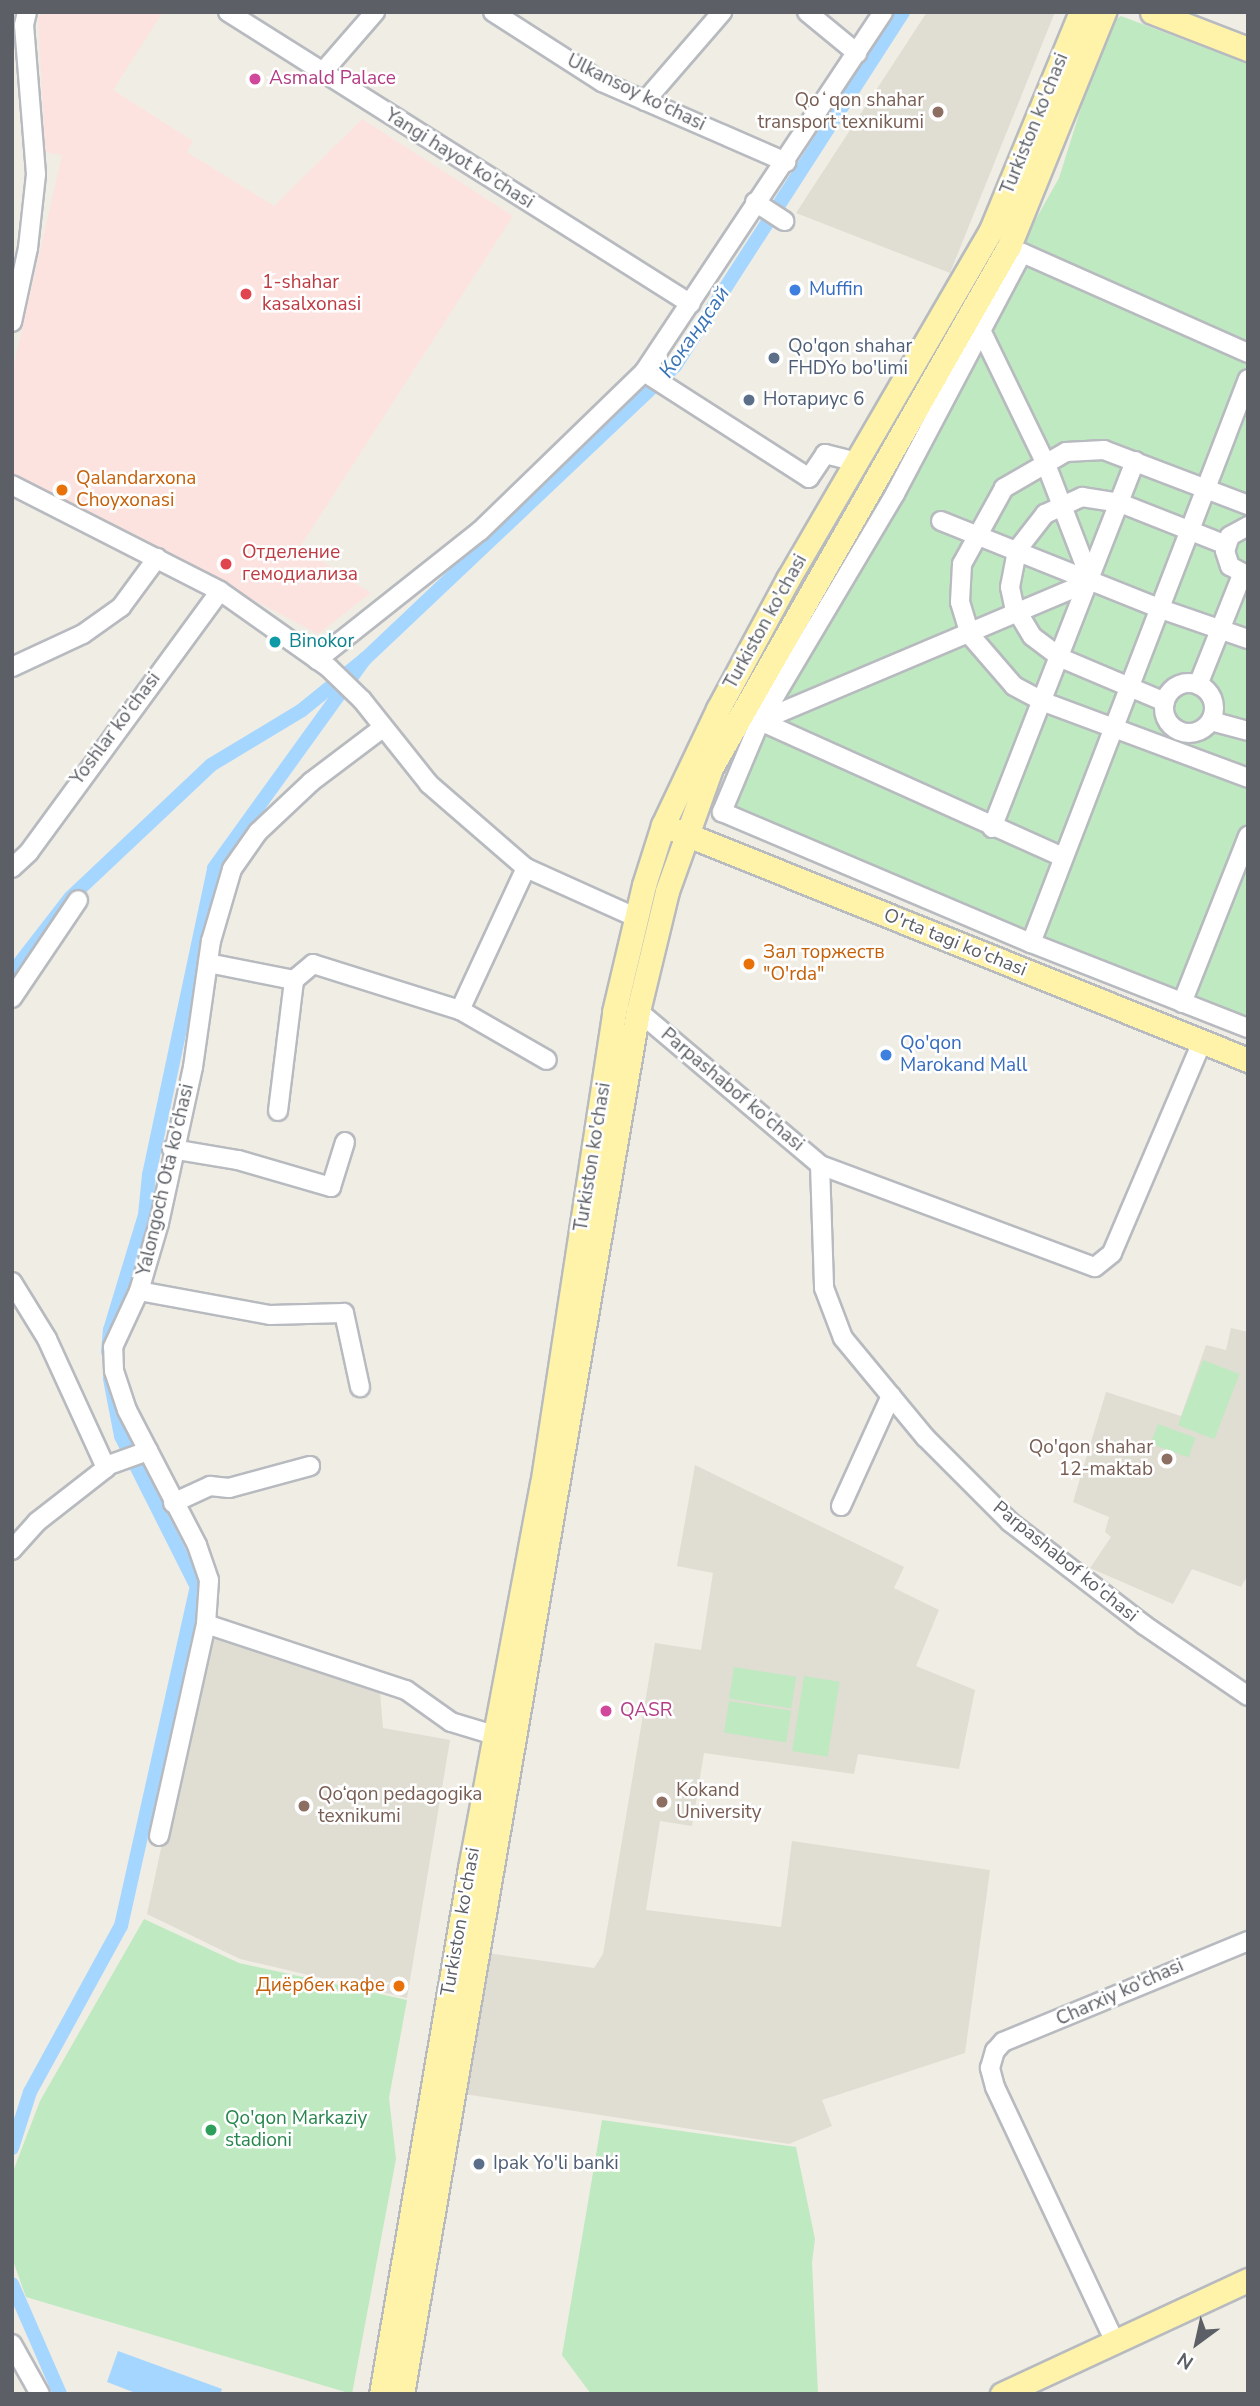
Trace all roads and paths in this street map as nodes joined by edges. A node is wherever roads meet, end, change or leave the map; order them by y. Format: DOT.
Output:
graph roads {
  1 [pos="228,12"];
  2 [pos="375,12"];
  3 [pos="493,12"];
  4 [pos="722,12"];
  5 [pos="807,12"];
  6 [pos="883,12"];
  7 [pos="1081,12"];
  8 [pos="1104,12"];
  9 [pos="1152,12"];
  10 [pos="22,17"];
  11 [pos="19,48"];
  12 [pos="1248,49"];
  13 [pos="857,53"];
  14 [pos="322,73"];
  15 [pos="645,101"];
  16 [pos="786,162"];
  17 [pos="755,202"];
  18 [pos="784,221"];
  19 [pos="17,277"];
  20 [pos="691,304"];
  21 [pos="12,322"];
  22 [pos="982,332"];
  23 [pos="1248,353"];
  24 [pos="644,372"];
  25 [pos="1248,379"];
  26 [pos="1135,461"];
  27 [pos="856,462"];
  28 [pos="1045,462"];
  29 [pos="12,485"];
  30 [pos="1205,490"];
  31 [pos="1120,503"];
  32 [pos="1248,505"];
  33 [pos="1060,506"];
  34 [pos="941,521"];
  35 [pos="1248,526"];
  36 [pos="1188,531"];
  37 [pos="974,536"];
  38 [pos="1226,545"];
  39 [pos="1017,550"];
  40 [pos="157,558"];
  41 [pos="1245,576"];
  42 [pos="1091,581"];
  43 [pos="220,591"];
  44 [pos="1158,608"];
  45 [pos="1019,614"];
  46 [pos="1221,628"];
  47 [pos="970,635"];
  48 [pos="1248,639"];
  49 [pos="1061,658"];
  50 [pos="323,664"];
  51 [pos="12,667"];
  52 [pos="1198,685"];
  53 [pos="1130,687"];
  54 [pos="1044,702"];
  55 [pos="1165,702"];
  56 [pos="760,721"];
  57 [pos="1211,721"];
  58 [pos="1115,727"];
  59 [pos="380,729"];
  60 [pos="1248,731"];
  61 [pos="1248,778"];
  62 [pos="663,825"];
  63 [pos="992,828"];
  64 [pos="685,834"];
  65 [pos="1248,836"];
  66 [pos="1063,857"];
  67 [pos="12,867"];
  68 [pos="526,868"];
  69 [pos="78,900"];
  70 [pos="635,917"];
  71 [pos="1031,943"];
  72 [pos="208,963"];
  73 [pos="295,981"];
  74 [pos="12,998"];
  75 [pos="1182,1003"];
  76 [pos="460,1010"];
  77 [pos="638,1011"];
  78 [pos="1248,1028"];
  79 [pos="1202,1042"];
  80 [pos="547,1060"];
  81 [pos="1248,1060"];
  82 [pos="278,1111"];
  83 [pos="345,1142"];
  84 [pos="173,1149"];
  85 [pos="820,1165"];
  86 [pos="12,1282"];
  87 [pos="139,1291"];
  88 [pos="360,1387"];
  89 [pos="891,1396"];
  90 [pos="145,1452"];
  91 [pos="111,1463"];
  92 [pos="310,1466"];
  93 [pos="173,1503"];
  94 [pos="841,1506"];
  95 [pos="12,1550"];
  96 [pos="205,1625"];
  97 [pos="1248,1696"];
  98 [pos="497,1737"];
  99 [pos="159,1836"];
  100 [pos="1248,1941"];
  101 [pos="1248,2280"];
  102 [pos="1115,2342"];
  103 [pos="12,2344"];
  104 [pos="40,2394"];
  105 [pos="381,2394"];
  106 [pos="402,2394"];
  107 [pos="1002,2394"];
  1 -- 14 [label="street, Yangi hayot ko'chasi"];
  2 -- 14 [label="street"];
  3 -- 15 [label="street, Ulkansoy ko'chasi"];
  4 -- 15 [label="street"];
  5 -- 13 [label="street"];
  6 -- 13 [label="street"];
  7 -- 27 [label="main road, Turkiston ko'chasi"];
  8 -- 64 [label="main road, Turkiston ko'chasi"];
  9 -- 12 [label="main road"];
  10 -- 11 [label="street"];
  11 -- 19 [label="street"];
  13 -- 16 [label="street"];
  14 -- 20 [label="street, Yangi hayot ko'chasi"];
  15 -- 16 [label="street, Ulkansoy ko'chasi"];
  16 -- 17 [label="street"];
  17 -- 18 [label="street"];
  17 -- 20 [label="street"];
  19 -- 21 [label="street"];
  20 -- 24 [label="street"];
  22 -- 23 [label="street"];
  22 -- 28 [label="street"];
  22 -- 56 [label="street"];
  24 -- 27 [label="street"];
  24 -- 50 [label="street"];
  25 -- 30 [label="street"];
  26 -- 28 [label="street"];
  26 -- 30 [label="street"];
  26 -- 31 [label="street"];
  27 -- 62 [label="main road, Turkiston ko'chasi"];
  28 -- 33 [label="street"];
  28 -- 37 [label="street"];
  29 -- 40 [label="street"];
  30 -- 32 [label="street"];
  30 -- 36 [label="street"];
  31 -- 33 [label="street"];
  31 -- 36 [label="street"];
  31 -- 42 [label="street"];
  33 -- 39 [label="street"];
  33 -- 42 [label="street"];
  34 -- 37 [label="street"];
  35 -- 38 [label="street"];
  36 -- 38 [label="street"];
  36 -- 44 [label="street"];
  37 -- 39 [label="street"];
  37 -- 47 [label="street"];
  38 -- 41 [label="street"];
  39 -- 42 [label="street"];
  39 -- 45 [label="street"];
  40 -- 43 [label="street"];
  40 -- 51 [label="street"];
  41 -- 46 [label="street"];
  42 -- 44 [label="street"];
  42 -- 45 [label="street"];
  42 -- 49 [label="street"];
  43 -- 50 [label="street"];
  43 -- 67 [label="street, Yoshlar ko'chasi"];
  44 -- 46 [label="street"];
  44 -- 53 [label="street"];
  45 -- 47 [label="street"];
  45 -- 49 [label="street"];
  46 -- 48 [label="street"];
  46 -- 52 [label="street"];
  47 -- 54 [label="street"];
  47 -- 56 [label="street"];
  49 -- 53 [label="street"];
  49 -- 54 [label="street"];
  50 -- 59 [label="street"];
  52 -- 55 [label="street"];
  52 -- 57 [label="street"];
  53 -- 55 [label="street"];
  53 -- 58 [label="street"];
  54 -- 58 [label="street"];
  54 -- 63 [label="street"];
  55 -- 57 [label="street"];
  56 -- 63 [label="street"];
  56 -- 71 [label="street"];
  57 -- 60 [label="street"];
  58 -- 61 [label="street"];
  58 -- 66 [label="street"];
  59 -- 68 [label="street"];
  59 -- 72 [label="street, Yalongoch Ota ko'chasi"];
  62 -- 64 [label="main road, O'rta tagi ko'chasi"];
  62 -- 70 [label="main road, Turkiston ko'chasi"];
  63 -- 66 [label="street"];
  64 -- 77 [label="main road, Turkiston ko'chasi"];
  64 -- 79 [label="main road, O'rta tagi ko'chasi"];
  65 -- 75 [label="street"];
  66 -- 71 [label="street"];
  68 -- 70 [label="street"];
  68 -- 76 [label="street"];
  69 -- 74 [label="street"];
  70 -- 98 [label="main road, Turkiston ko'chasi"];
  71 -- 75 [label="street"];
  72 -- 73 [label="street"];
  72 -- 84 [label="street, Yalongoch Ota ko'chasi"];
  73 -- 76 [label="street"];
  73 -- 82 [label="street"];
  75 -- 78 [label="street"];
  76 -- 80 [label="street"];
  77 -- 85 [label="street, Parpashabof ko'chasi"];
  77 -- 106 [label="main road, Turkiston ko'chasi"];
  79 -- 81 [label="main road, O'rta tagi ko'chasi"];
  79 -- 85 [label="street"];
  83 -- 84 [label="street"];
  84 -- 87 [label="street, Yalongoch Ota ko'chasi"];
  85 -- 89 [label="street, Parpashabof ko'chasi"];
  86 -- 91 [label="street"];
  87 -- 88 [label="street"];
  87 -- 90 [label="street, Yalongoch Ota ko'chasi"];
  89 -- 94 [label="street"];
  89 -- 97 [label="street, Parpashabof ko'chasi"];
  90 -- 91 [label="street"];
  90 -- 93 [label="street, Yalongoch Ota ko'chasi"];
  91 -- 95 [label="street"];
  92 -- 93 [label="street"];
  93 -- 96 [label="street, Yalongoch Ota ko'chasi"];
  96 -- 98 [label="street"];
  96 -- 99 [label="street, Yalongoch Ota ko'chasi"];
  98 -- 105 [label="main road, Turkiston ko'chasi"];
  100 -- 102 [label="street, Charxiy ko'chasi"];
  101 -- 102 [label="main road"];
  102 -- 107 [label="main road"];
  103 -- 104 [label="street"];
}
